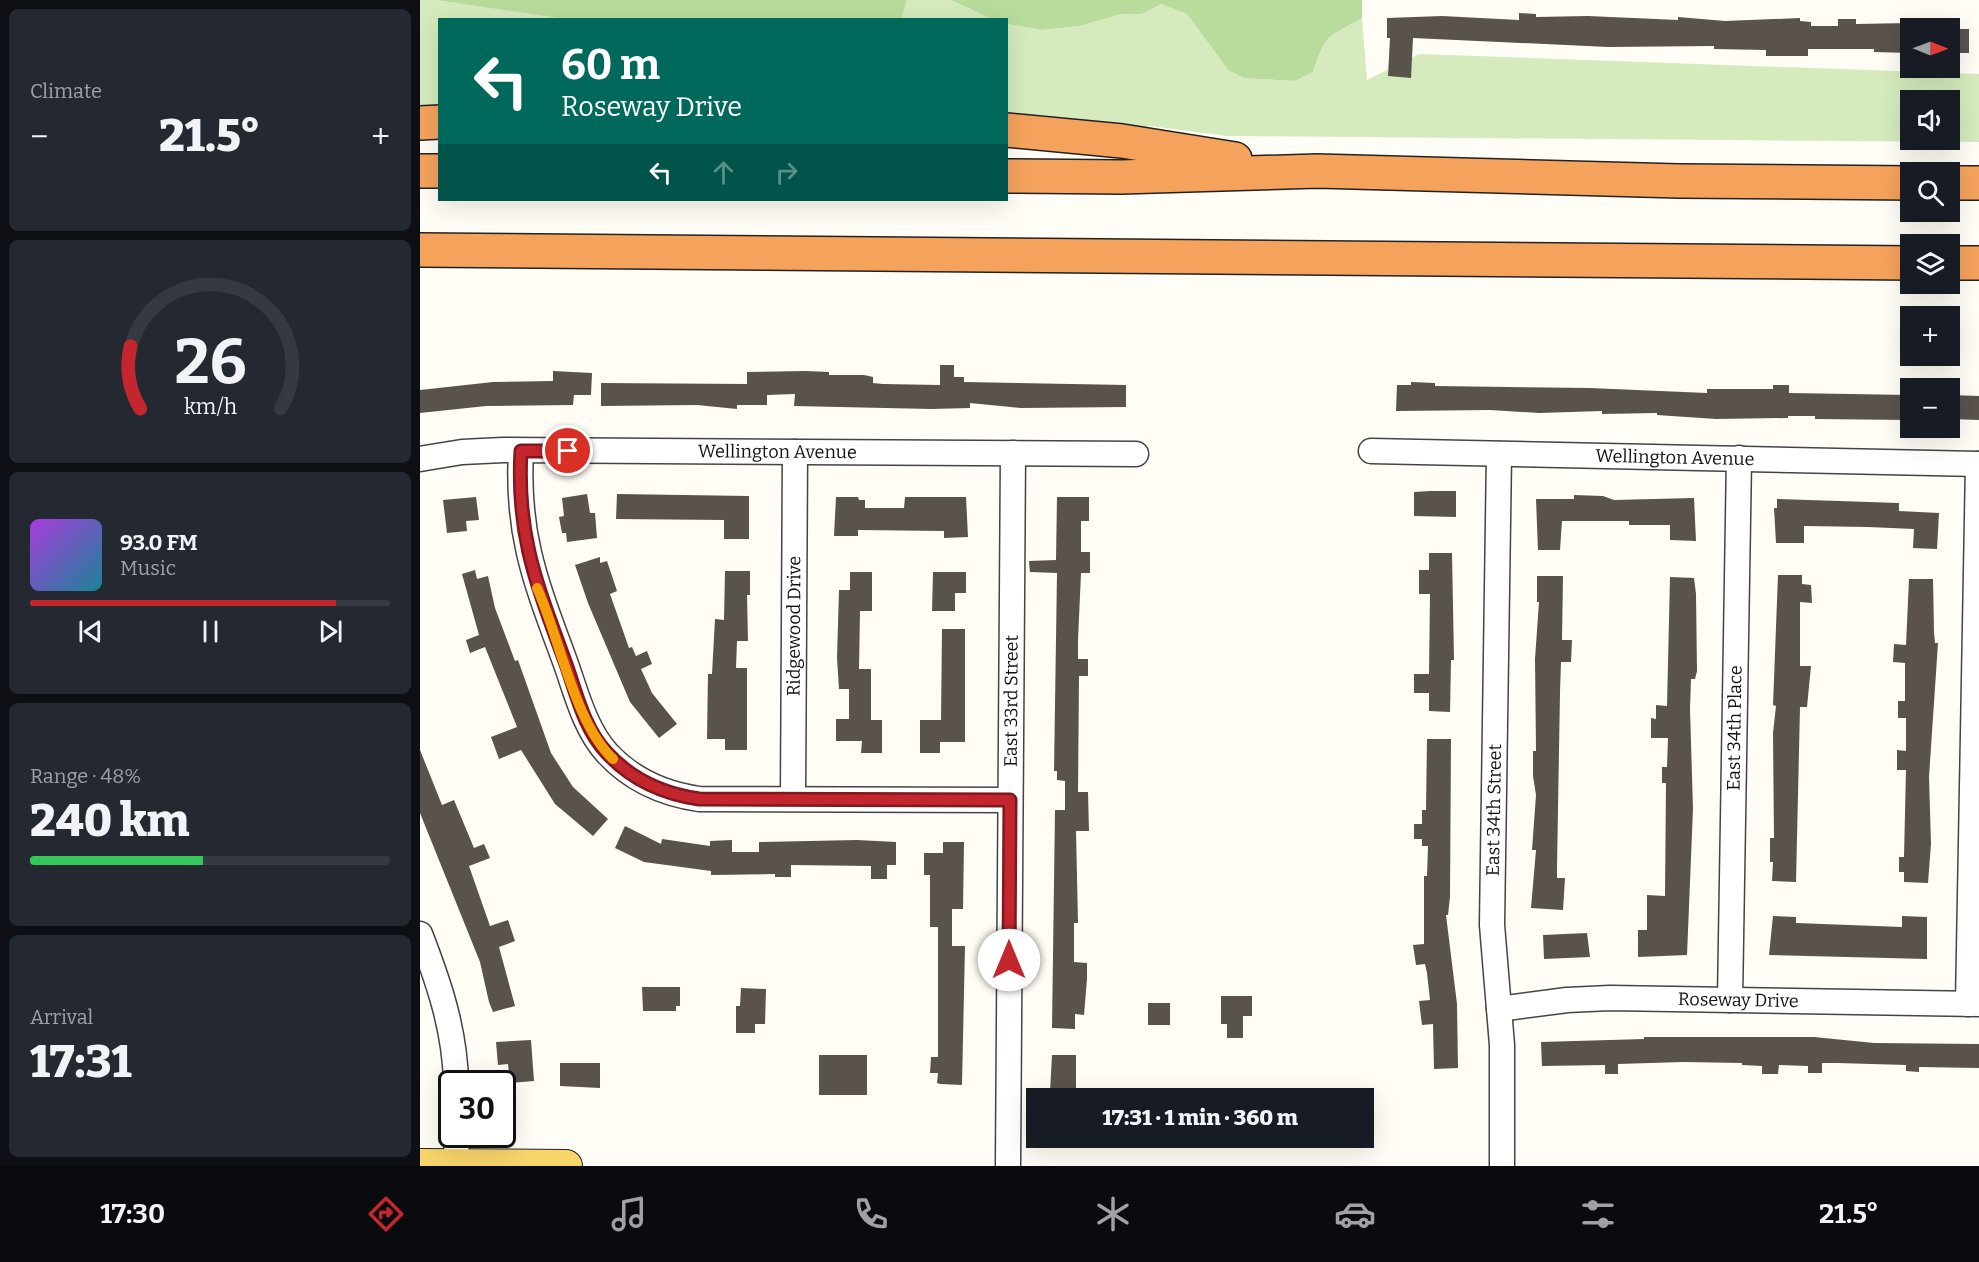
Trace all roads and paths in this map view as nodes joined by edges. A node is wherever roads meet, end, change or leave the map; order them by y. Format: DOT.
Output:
graph roads {
  1 [pos="438,122"];
  2 [pos="420,123"];
  3 [pos="1008,130"];
  4 [pos="420,171"];
  5 [pos="438,171"];
  6 [pos="1317,171"];
  7 [pos="1008,176"];
  8 [pos="1900,183"];
  9 [pos="1960,183"];
  10 [pos="1979,183"];
  11 [pos="420,250"];
  12 [pos="1900,263"];
  13 [pos="1960,263"];
  14 [pos="1979,263"];
  15 [pos="521,451"];
  16 [pos="1371,451"];
  17 [pos="795,452"];
  18 [pos="1013,453"];
  19 [pos="1136,454"];
  20 [pos="1499,454"];
  21 [pos="1739,458"];
  22 [pos="420,459"];
  23 [pos="1979,464"];
  24 [pos="793,798"];
  25 [pos="1010,800"];
  26 [pos="420,934"];
  27 [pos="1730,1000"];
  28 [pos="1974,1004"];
  29 [pos="1498,1009"];
  30 [pos="455,1070"];
  31 [pos="448,1148"];
  32 [pos="438,1165"];
  33 [pos="566,1166"];
  34 [pos="1008,1166"];
  35 [pos="1502,1166"];
  1 -- 2 [label="highway"];
  3 -- 6 [label="highway"];
  4 -- 5 [label="highway"];
  6 -- 7 [label="highway"];
  6 -- 8 [label="highway"];
  9 -- 10 [label="highway"];
  11 -- 12 [label="highway"];
  13 -- 14 [label="highway"];
  15 -- 17 [label="street, Wellington Avenue"];
  15 -- 22 [label="street, Wellington Avenue"];
  15 -- 24 [label="street"];
  16 -- 20 [label="street, Wellington Avenue"];
  17 -- 18 [label="street, Wellington Avenue"];
  17 -- 24 [label="street, Ridgewood Drive"];
  18 -- 19 [label="street, Wellington Avenue"];
  18 -- 25 [label="street, East 33rd Street"];
  20 -- 21 [label="street, Wellington Avenue"];
  20 -- 29 [label="street, East 34th Street"];
  21 -- 23 [label="street, Wellington Avenue"];
  21 -- 27 [label="street, East 34th Place"];
  23 -- 28 [label="street"];
  24 -- 25 [label="street"];
  25 -- 34 [label="street, East 33rd Street"];
  26 -- 30 [label="street"];
  27 -- 28 [label="street, Roseway Drive"];
  27 -- 29 [label="street, Roseway Drive"];
  29 -- 35 [label="street, East 34th Street"];
  31 -- 32 [label="street"];
  32 -- 33 [label="main road"];
}
